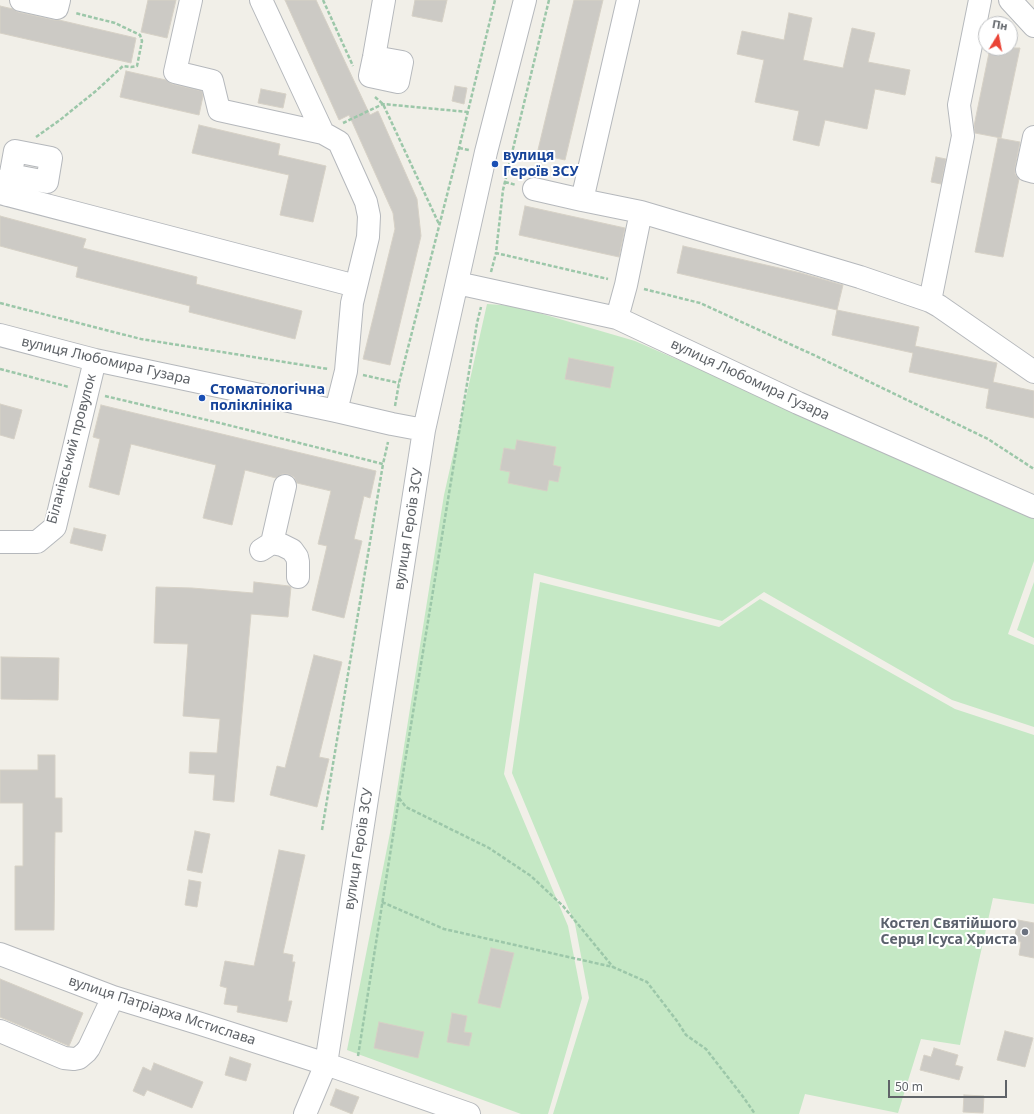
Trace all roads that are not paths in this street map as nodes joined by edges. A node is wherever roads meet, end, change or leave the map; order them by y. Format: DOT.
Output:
graph roads {
  1 [pos="21,0"];
  2 [pos="191,0"];
  3 [pos="261,0"];
  4 [pos="384,0"];
  5 [pos="525,0"];
  6 [pos="628,0"];
  7 [pos="980,0"];
  8 [pos="1010,0"];
  9 [pos="58,4"];
  10 [pos="1034,26"];
  11 [pos="374,57"];
  12 [pos="323,133"];
  13 [pos="1034,137"];
  14 [pos="1034,172"];
  15 [pos="6,188"];
  16 [pos="534,189"];
  17 [pos="582,200"];
  18 [pos="641,212"];
  19 [pos="457,283"];
  20 [pos="356,286"];
  21 [pos="930,301"];
  22 [pos="617,318"];
  23 [pos="0,335"];
  24 [pos="95,360"];
  25 [pos="1034,372"];
  26 [pos="336,411"];
  27 [pos="424,430"];
  28 [pos="285,486"];
  29 [pos="1034,507"];
  30 [pos="0,542"];
  31 [pos="298,578"];
  32 [pos="0,954"];
  33 [pos="113,998"];
  34 [pos="0,1031"];
  35 [pos="326,1064"];
  36 [pos="305,1114"];
  37 [pos="469,1114"];
  1 -- 9 [label="street"];
  2 -- 12 [label="street"];
  3 -- 12 [label="street"];
  4 -- 11 [label="street"];
  5 -- 19 [label="street, вулиця Героїв ЗСУ"];
  6 -- 17 [label="street"];
  7 -- 21 [label="street"];
  8 -- 10 [label="street"];
  12 -- 20 [label="street"];
  13 -- 14 [label="street"];
  15 -- 20 [label="street"];
  16 -- 17 [label="street"];
  17 -- 18 [label="street"];
  18 -- 21 [label="street"];
  18 -- 22 [label="street"];
  19 -- 22 [label="street, вулиця Любомира Гузара"];
  19 -- 27 [label="street, вулиця Героїв ЗСУ"];
  20 -- 26 [label="street"];
  21 -- 25 [label="street"];
  22 -- 29 [label="street, вулиця Любомира Гузара"];
  23 -- 24 [label="street, вулиця Любомира Гузара"];
  24 -- 26 [label="street, вулиця Любомира Гузара"];
  24 -- 30 [label="street, Біланівський провулок"];
  26 -- 27 [label="street, вулиця Любомира Гузара"];
  27 -- 35 [label="street, вулиця Героїв ЗСУ"];
  28 -- 31 [label="street"];
  32 -- 33 [label="street, вулиця Патріарха Мстислава"];
  33 -- 34 [label="street"];
  33 -- 35 [label="street, вулиця Патріарха Мстислава"];
  35 -- 36 [label="street"];
  35 -- 37 [label="street, вулиця Патріарха Мстислава"];
}
